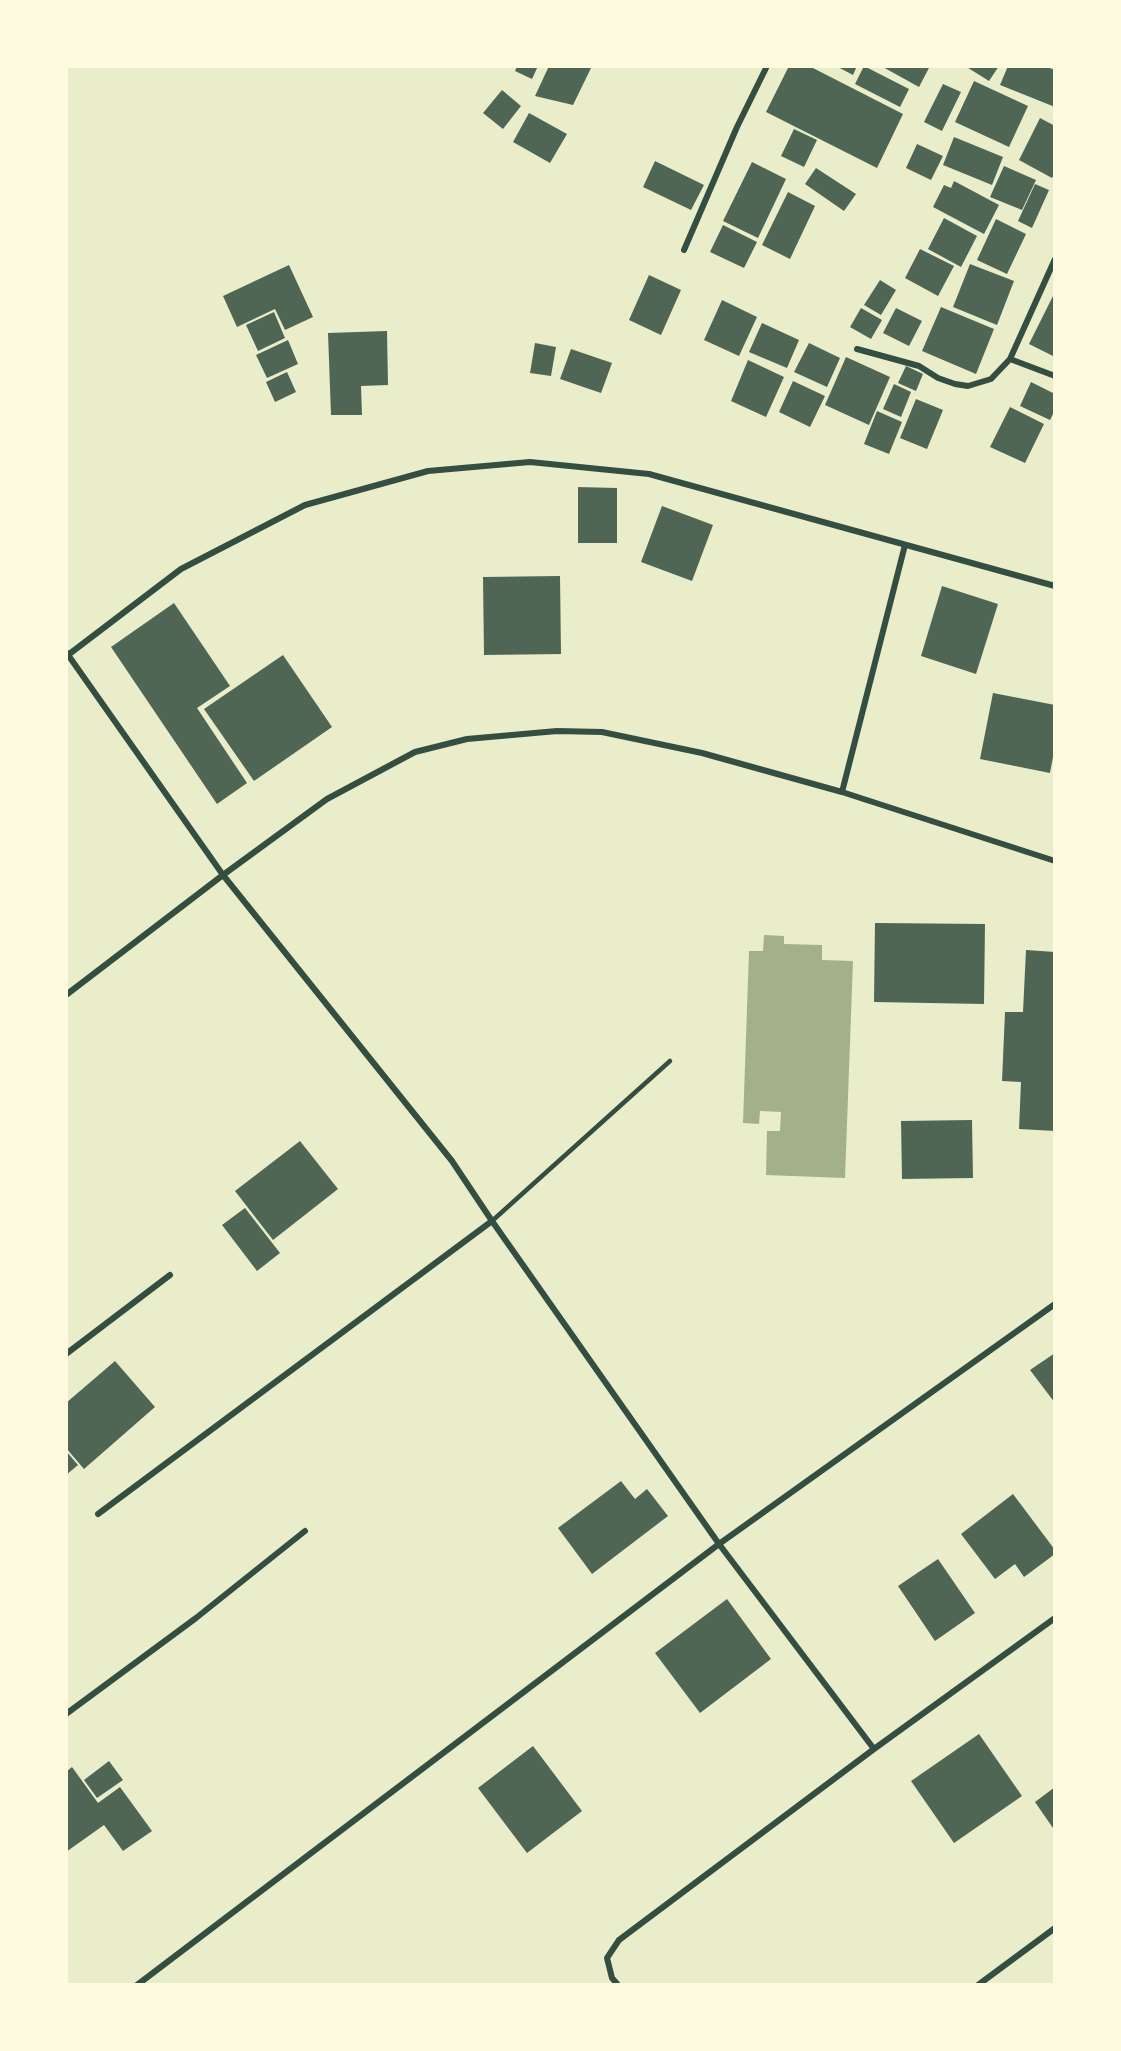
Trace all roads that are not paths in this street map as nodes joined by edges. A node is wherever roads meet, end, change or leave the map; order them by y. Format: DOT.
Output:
graph roads {
  1 [pos="767,66"];
  2 [pos="684,250"];
  3 [pos="1055,259"];
  4 [pos="857,349"];
  5 [pos="1010,359"];
  6 [pos="1055,376"];
  7 [pos="905,545"];
  8 [pos="1055,586"];
  9 [pos="67,653"];
  10 [pos="842,792"];
  11 [pos="1055,861"];
  12 [pos="223,874"];
  13 [pos="66,996"];
  14 [pos="670,1061"];
  15 [pos="492,1221"];
  16 [pos="170,1275"];
  17 [pos="1055,1304"];
  18 [pos="66,1354"];
  19 [pos="98,1514"];
  20 [pos="305,1530"];
  21 [pos="719,1544"];
  22 [pos="1055,1618"];
  23 [pos="66,1714"];
  24 [pos="874,1749"];
  25 [pos="1055,1928"];
  26 [pos="137,1985"];
  27 [pos="618,1985"];
  28 [pos="978,1985"];
  1 -- 2 [label="street"];
  3 -- 5 [label="street"];
  4 -- 5 [label="street"];
  5 -- 6 [label="street"];
  7 -- 8 [label="street"];
  7 -- 9 [label="street"];
  7 -- 10 [label="street"];
  9 -- 12 [label="street"];
  10 -- 11 [label="street"];
  10 -- 12 [label="street"];
  12 -- 13 [label="street"];
  12 -- 15 [label="street"];
  14 -- 15 [label="lane"];
  15 -- 19 [label="street"];
  15 -- 21 [label="street"];
  16 -- 18 [label="street"];
  17 -- 21 [label="street"];
  20 -- 23 [label="street"];
  21 -- 24 [label="street"];
  21 -- 26 [label="street"];
  22 -- 24 [label="street"];
  24 -- 27 [label="street"];
  25 -- 28 [label="street"];
}
